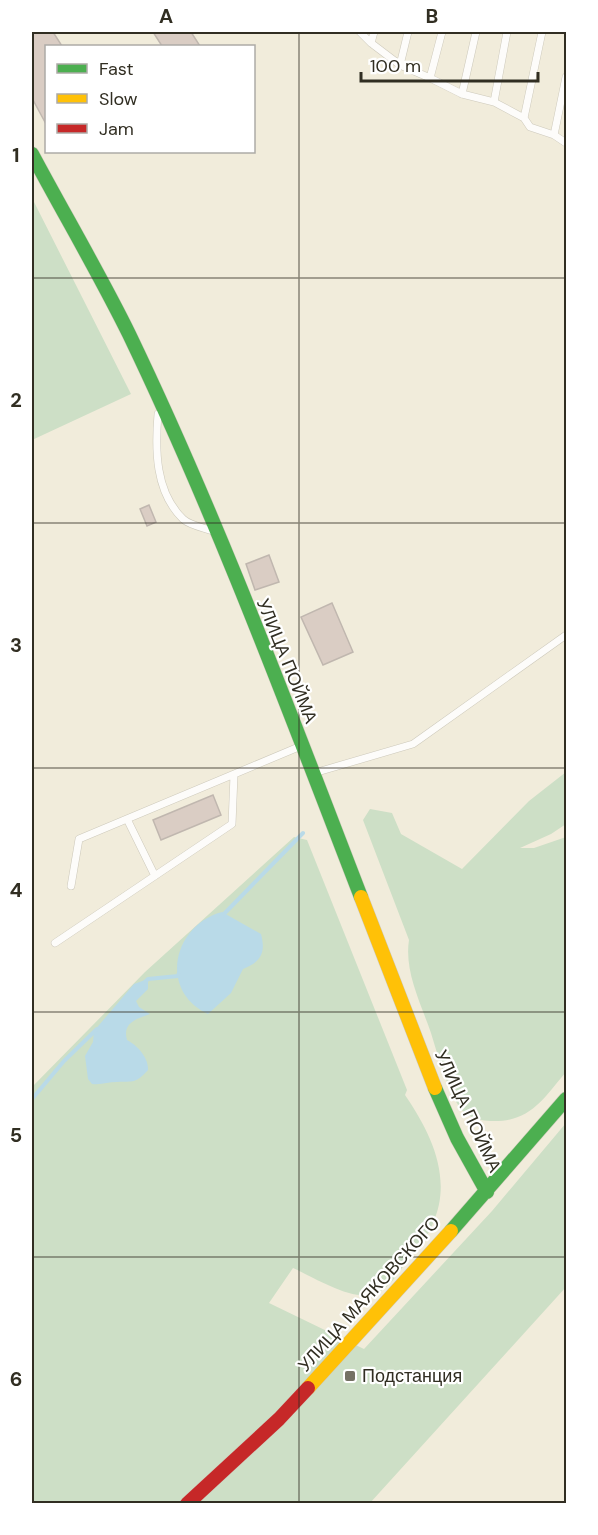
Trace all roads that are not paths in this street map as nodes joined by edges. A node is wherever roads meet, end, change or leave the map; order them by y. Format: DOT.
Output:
graph roads {
  1 [pos="360,32"];
  2 [pos="374,32"];
  3 [pos="408,32"];
  4 [pos="442,32"];
  5 [pos="476,32"];
  6 [pos="507,32"];
  7 [pos="542,32"];
  8 [pos="371,43"];
  9 [pos="400,65"];
  10 [pos="567,77"];
  11 [pos="430,78"];
  12 [pos="462,94"];
  13 [pos="494,102"];
  14 [pos="524,118"];
  15 [pos="554,135"];
  16 [pos="567,143"];
  17 [pos="32,154"];
  18 [pos="159,402"];
  19 [pos="215,532"];
  20 [pos="567,635"];
  21 [pos="301,746"];
  22 [pos="234,774"];
  23 [pos="312,774"];
  24 [pos="128,819"];
  25 [pos="154,876"];
  26 [pos="71,885"];
  27 [pos="55,943"];
  28 [pos="567,1099"];
  29 [pos="487,1192"];
  30 [pos="187,1503"];
  1 -- 8 [label="lane"];
  2 -- 8 [label="lane"];
  3 -- 9 [label="lane"];
  4 -- 11 [label="lane"];
  5 -- 12 [label="lane"];
  6 -- 13 [label="lane"];
  7 -- 14 [label="lane"];
  8 -- 9 [label="lane"];
  9 -- 11 [label="lane"];
  10 -- 15 [label="lane"];
  11 -- 12 [label="lane"];
  12 -- 13 [label="lane"];
  13 -- 14 [label="lane"];
  14 -- 15 [label="lane"];
  15 -- 16 [label="lane"];
  17 -- 18 [label="main road, УЛИЦА ПОЙМА"];
  18 -- 19 [label="main road, УЛИЦА ПОЙМА"];
  18 -- 19 [label="lane"];
  19 -- 21 [label="main road, УЛИЦА ПОЙМА"];
  20 -- 23 [label="lane"];
  21 -- 22 [label="lane"];
  21 -- 23 [label="main road, УЛИЦА ПОЙМА"];
  22 -- 24 [label="lane"];
  22 -- 25 [label="lane"];
  23 -- 29 [label="main road, УЛИЦА ПОЙМА"];
  24 -- 25 [label="lane"];
  24 -- 26 [label="lane"];
  25 -- 27 [label="lane"];
  28 -- 29 [label="main road, УЛИЦА МАЯКОВСКОГО"];
  29 -- 30 [label="main road, УЛИЦА МАЯКОВСКОГО"];
}
